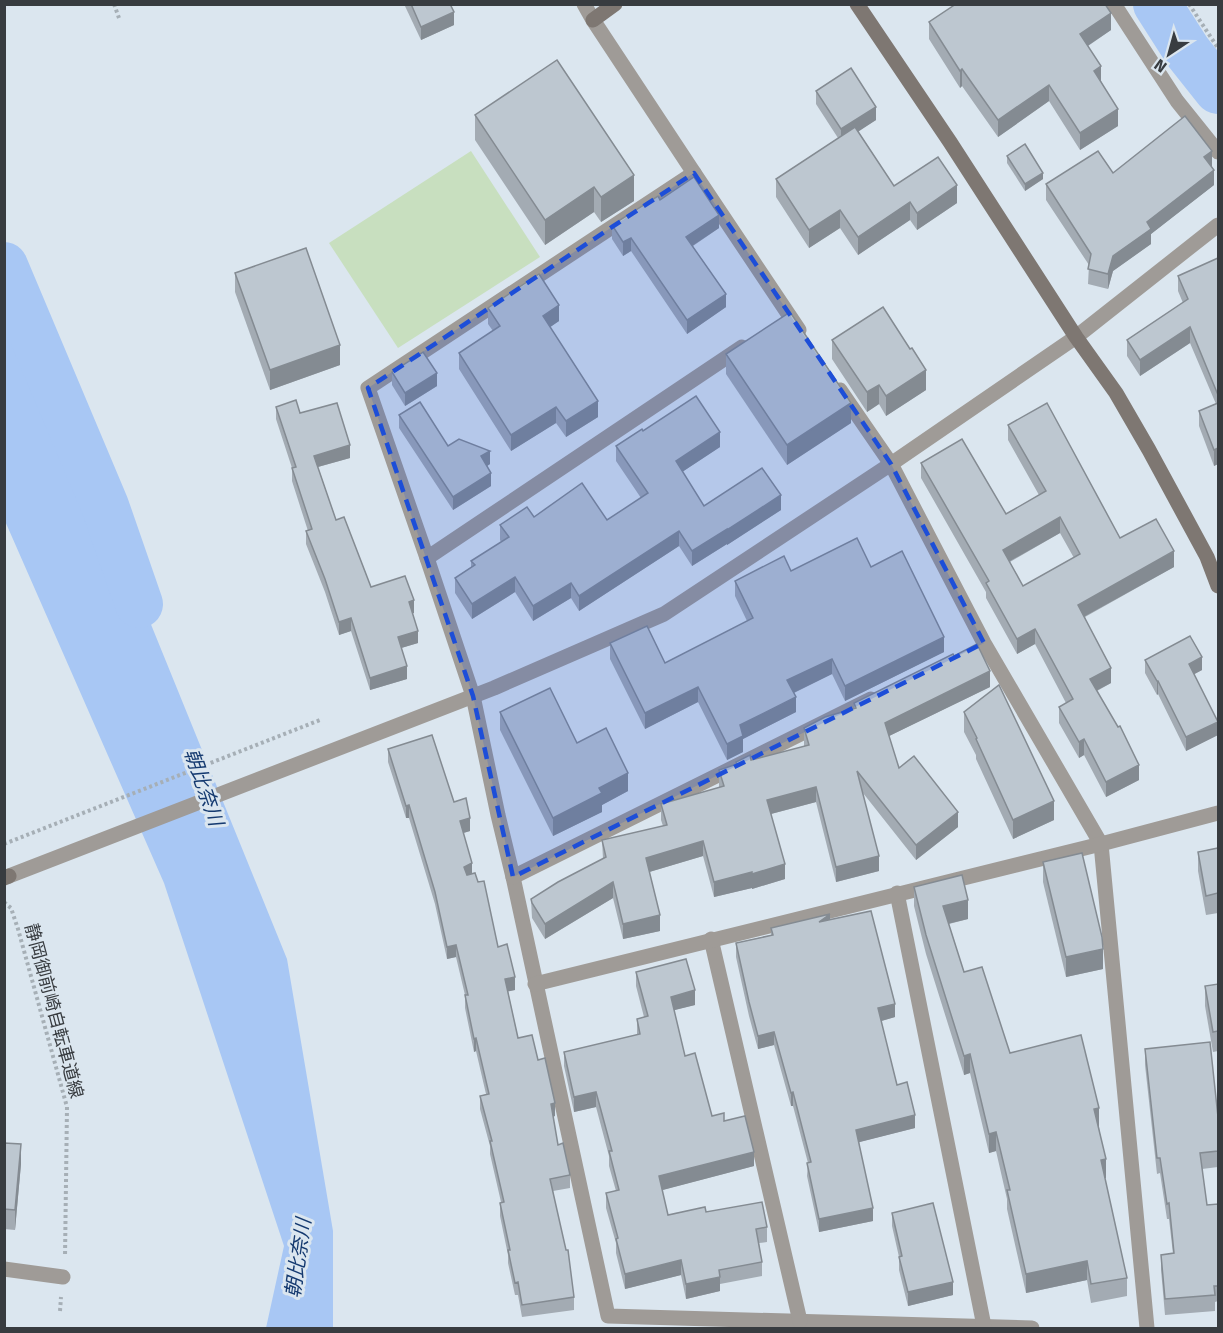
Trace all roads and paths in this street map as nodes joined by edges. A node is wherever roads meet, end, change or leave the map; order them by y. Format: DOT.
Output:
graph roads {
  1 [pos="114,4"];
  2 [pos="584,4"];
  3 [pos="615,4"];
  4 [pos="857,4"];
  5 [pos="1113,4"];
  6 [pos="1189,4"];
  7 [pos="119,18"];
  8 [pos="593,20"];
  9 [pos="1218,48"];
  10 [pos="1218,152"];
  11 [pos="693,173"];
  12 [pos="1218,225"];
  13 [pos="1076,337"];
  14 [pos="750,342"];
  15 [pos="808,343"];
  16 [pos="833,381"];
  17 [pos="891,464"];
  18 [pos="427,558"];
  19 [pos="1218,586"];
  20 [pos="887,691"];
  21 [pos="473,696"];
  22 [pos="320,720"];
  23 [pos="1218,813"];
  24 [pos="1101,843"];
  25 [pos="4,844"];
  26 [pos="7,877"];
  27 [pos="513,877"];
  28 [pos="897,893"];
  29 [pos="4,902"];
  30 [pos="711,939"];
  31 [pos="535,984"];
  32 [pos="4,1269"];
  33 [pos="63,1277"];
  34 [pos="60,1311"];
  35 [pos="800,1321"];
  36 [pos="867,1326"];
  37 [pos="984,1326"];
  38 [pos="1032,1329"];
  39 [pos="1148,1329"];
  1 -- 7 [label="path"];
  2 -- 8 [label="street"];
  3 -- 8 [label="street"];
  4 -- 13 [label="street"];
  5 -- 10 [label="street"];
  6 -- 9 [label="path"];
  8 -- 11 [label="street"];
  11 -- 15 [label="street"];
  11 -- 18 [label="street"];
  12 -- 13 [label="street"];
  13 -- 17 [label="street"];
  13 -- 19 [label="street"];
  14 -- 18 [label="street"];
  16 -- 17 [label="street"];
  17 -- 21 [label="street"];
  17 -- 24 [label="street"];
  18 -- 21 [label="street"];
  20 -- 27 [label="street"];
  21 -- 26 [label="street"];
  21 -- 27 [label="street"];
  22 -- 25 [label="path"];
  23 -- 24 [label="street"];
  24 -- 28 [label="street"];
  24 -- 39 [label="street"];
  27 -- 31 [label="street"];
  28 -- 30 [label="street"];
  28 -- 37 [label="street"];
  29 -- 33 [label="path, 静岡御前崎自転車道線"];
  30 -- 31 [label="street"];
  30 -- 35 [label="street"];
  31 -- 35 [label="street"];
  32 -- 33 [label="street"];
  33 -- 34 [label="path, 静岡御前崎自転車道線"];
  35 -- 36 [label="street"];
  36 -- 37 [label="street"];
  37 -- 38 [label="street"];
}
